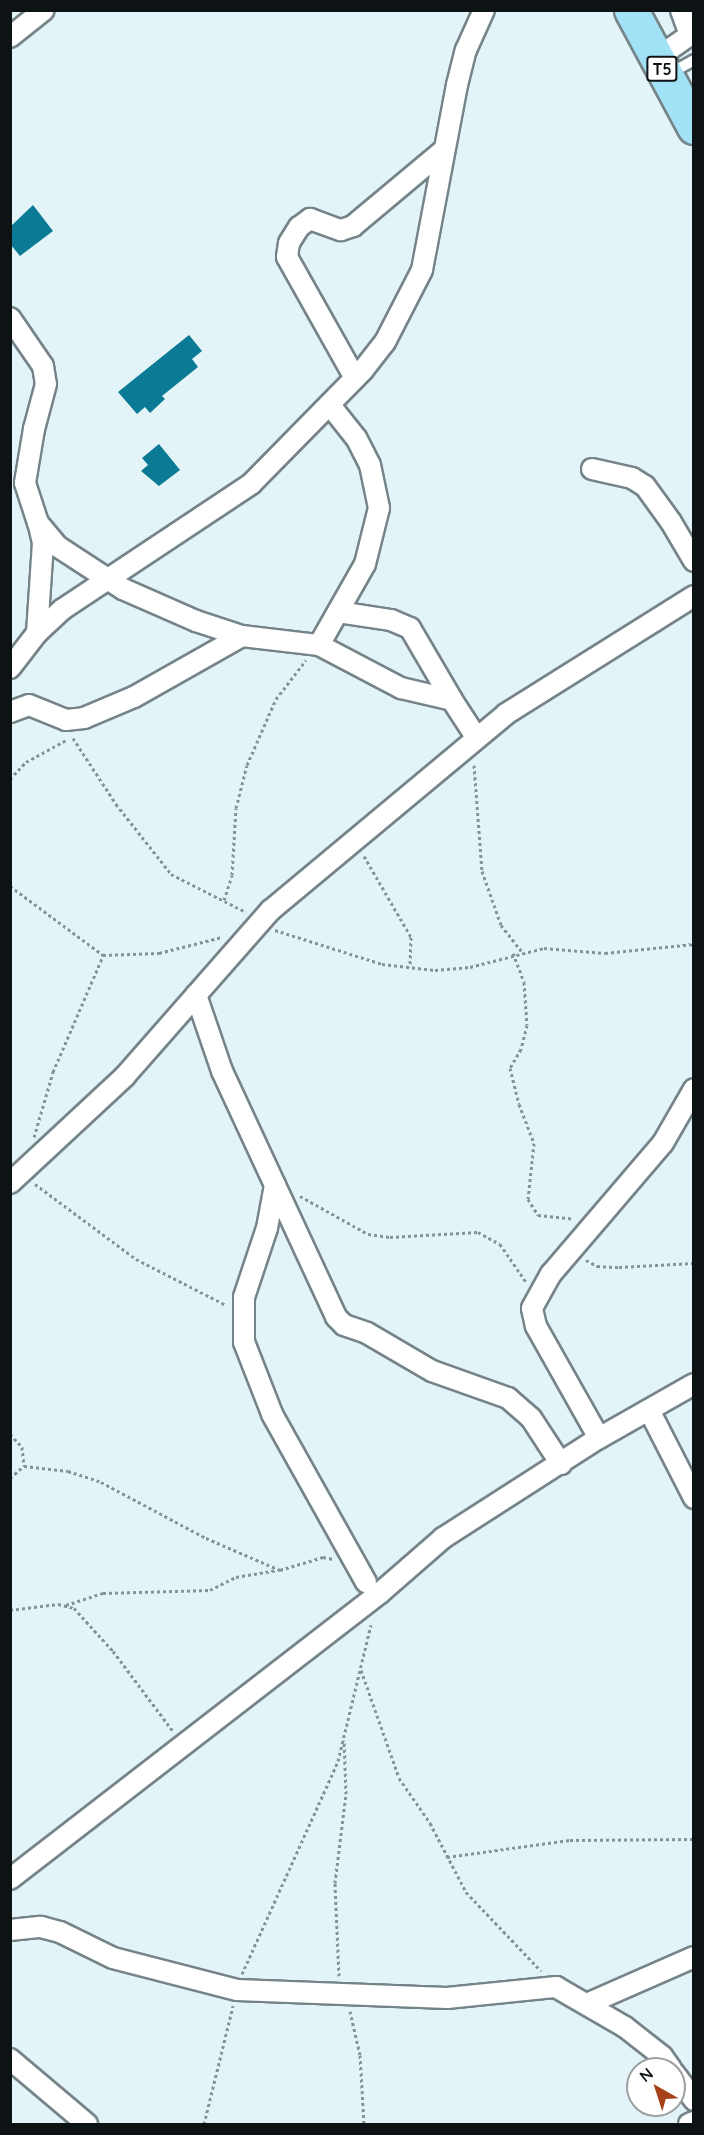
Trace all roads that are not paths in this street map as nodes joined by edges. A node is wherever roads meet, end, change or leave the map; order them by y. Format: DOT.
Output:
graph roads {
  1 [pos="44,10"];
  2 [pos="484,10"];
  3 [pos="631,10"];
  4 [pos="681,10"];
  5 [pos="10,37"];
  6 [pos="672,64"];
  7 [pos="693,128"];
  8 [pos="444,150"];
  9 [pos="10,318"];
  10 [pos="355,378"];
  11 [pos="329,404"];
  12 [pos="592,469"];
  13 [pos="38,523"];
  14 [pos="693,561"];
  15 [pos="105,578"];
  16 [pos="693,596"];
  17 [pos="338,612"];
  18 [pos="38,633"];
  19 [pos="242,636"];
  20 [pos="319,645"];
  21 [pos="10,668"];
  22 [pos="452,700"];
  23 [pos="10,712"];
  24 [pos="473,740"];
  25 [pos="196,995"];
  26 [pos="693,1089"];
  27 [pos="21,1173"];
  28 [pos="275,1185"];
  29 [pos="693,1384"];
  30 [pos="649,1410"];
  31 [pos="600,1438"];
  32 [pos="561,1464"];
  33 [pos="693,1498"];
  34 [pos="373,1587"];
  35 [pos="10,1878"];
  36 [pos="10,1930"];
  37 [pos="693,1957"];
  38 [pos="587,2004"];
  39 [pos="660,2057"];
  40 [pos="10,2059"];
  41 [pos="693,2122"];
  42 [pos="87,2124"];
  43 [pos="689,2124"];
  1 -- 5 [label="street"];
  2 -- 8 [label="street"];
  3 -- 6 [label="highway, T5"];
  4 -- 6 [label="street"];
  6 -- 7 [label="highway, T5"];
  8 -- 10 [label="street"];
  8 -- 10 [label="street"];
  9 -- 13 [label="street"];
  10 -- 11 [label="street"];
  11 -- 15 [label="street"];
  11 -- 17 [label="street"];
  12 -- 14 [label="street"];
  13 -- 15 [label="street"];
  13 -- 18 [label="street"];
  15 -- 18 [label="street"];
  15 -- 19 [label="street"];
  16 -- 24 [label="street"];
  17 -- 20 [label="street"];
  17 -- 22 [label="street"];
  18 -- 21 [label="street"];
  19 -- 20 [label="street"];
  19 -- 23 [label="street"];
  20 -- 22 [label="street"];
  22 -- 24 [label="street"];
  24 -- 25 [label="street"];
  25 -- 27 [label="street"];
  25 -- 28 [label="street"];
  26 -- 31 [label="street"];
  28 -- 32 [label="street"];
  28 -- 34 [label="street"];
  29 -- 30 [label="street"];
  30 -- 31 [label="street"];
  30 -- 33 [label="street"];
  31 -- 32 [label="street"];
  32 -- 34 [label="street"];
  34 -- 35 [label="street"];
  36 -- 38 [label="street"];
  37 -- 38 [label="street"];
  38 -- 39 [label="street"];
  40 -- 42 [label="street"];
  41 -- 43 [label="street"];
}
